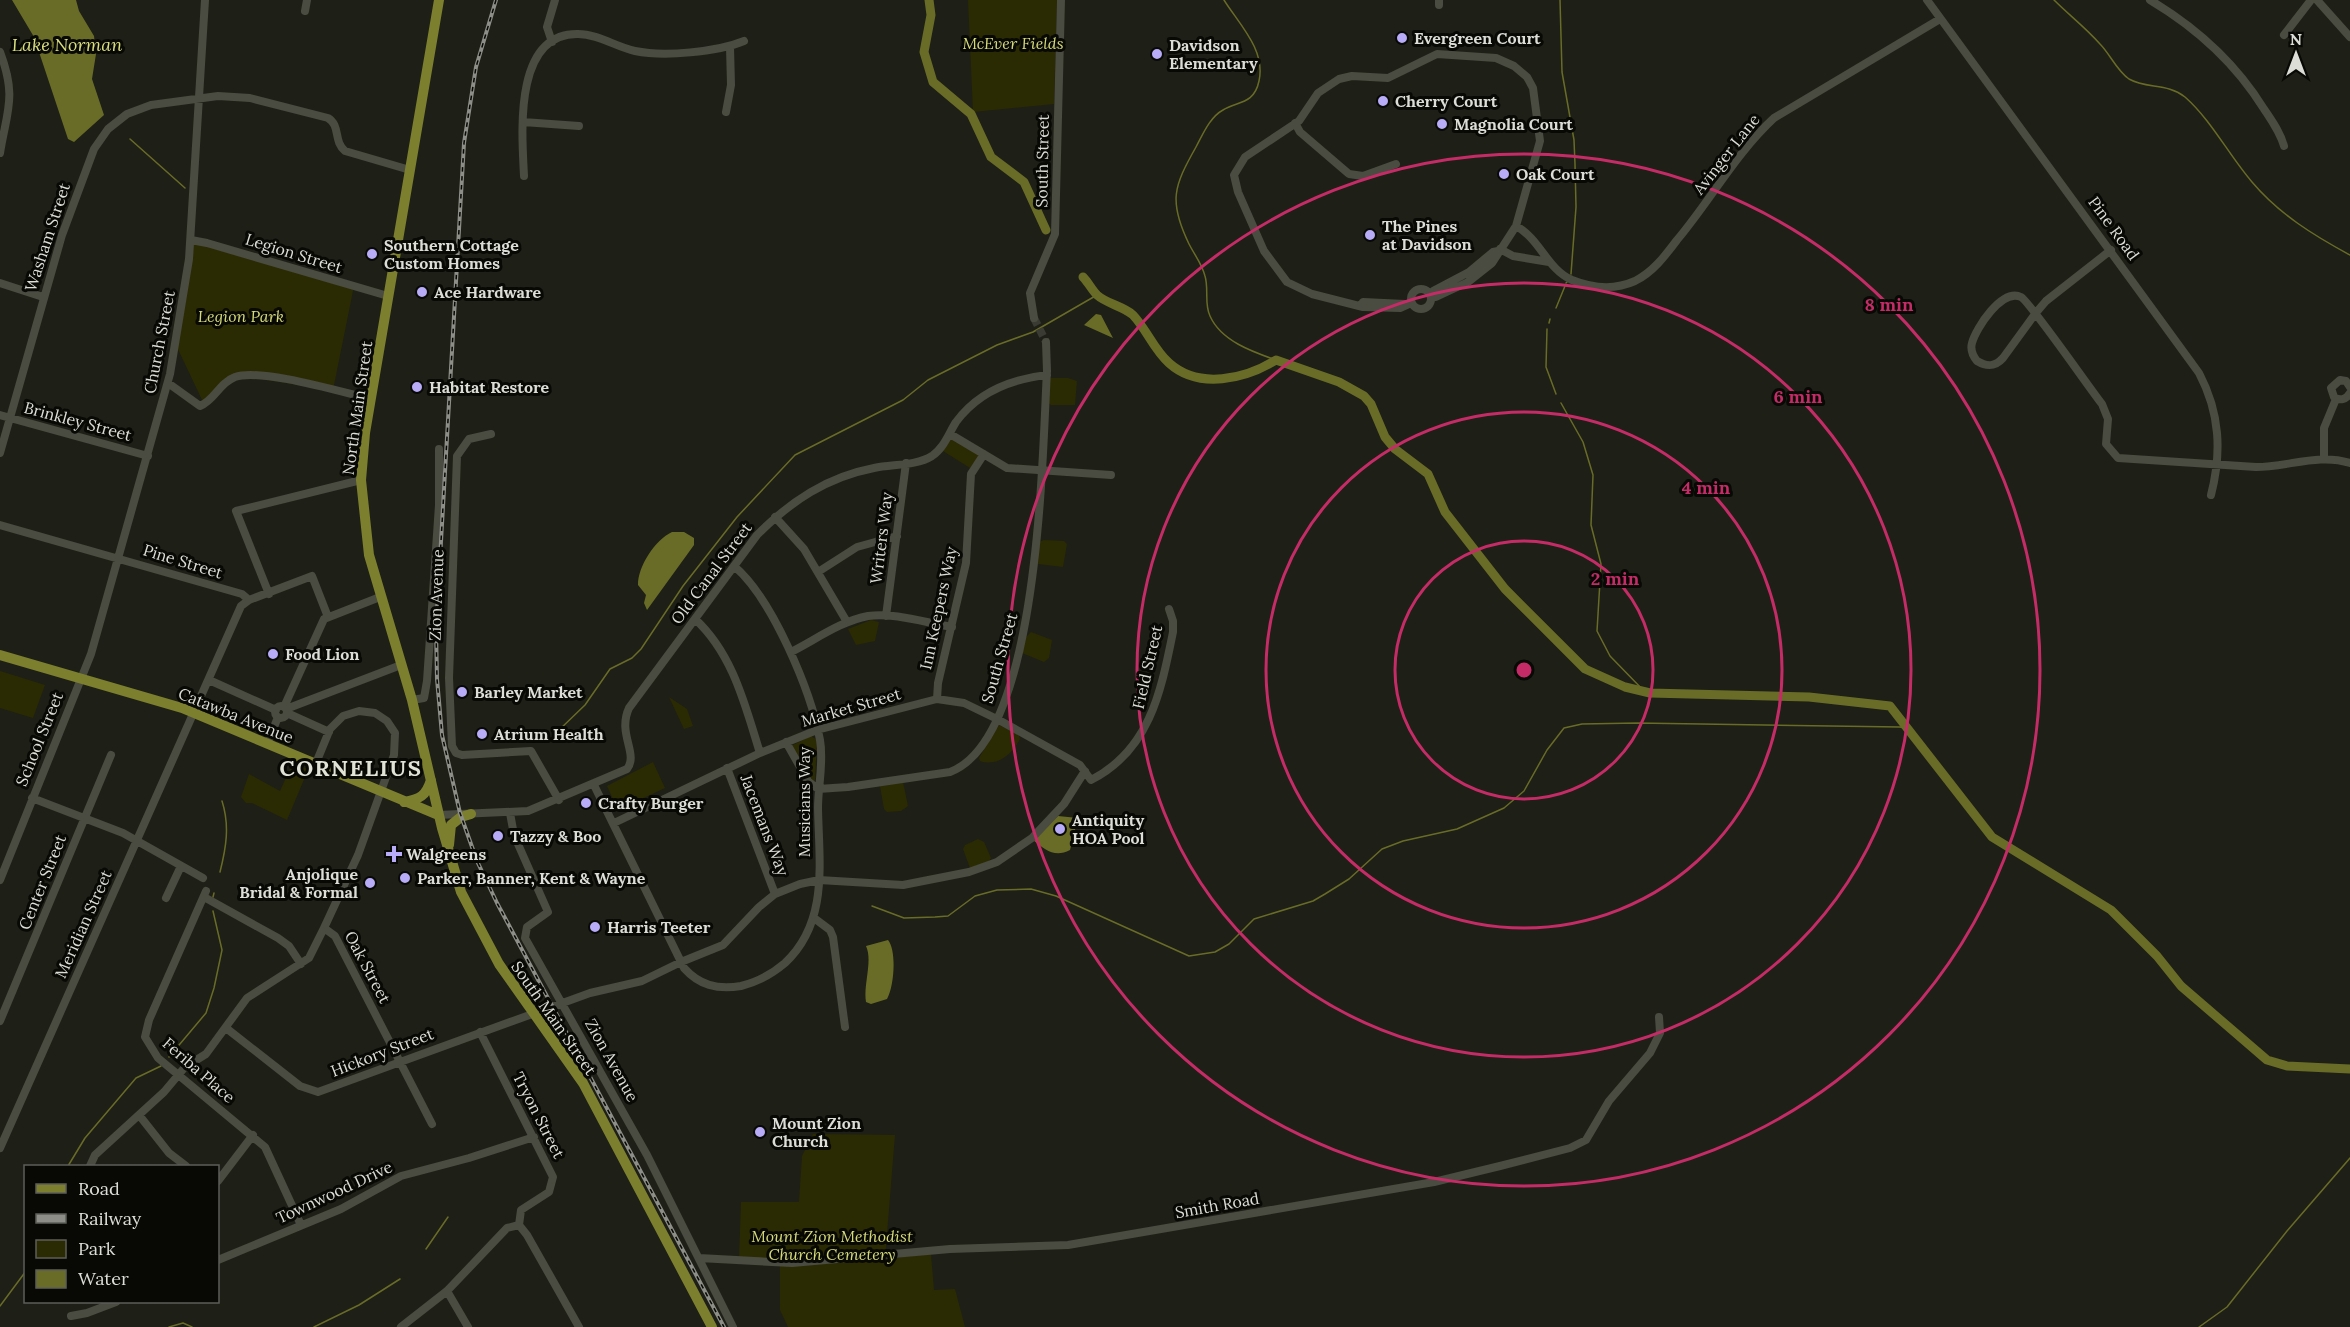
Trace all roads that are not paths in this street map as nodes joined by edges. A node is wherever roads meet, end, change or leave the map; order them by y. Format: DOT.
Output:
graph roads {
  1 [pos="205,0"];
  2 [pos="307,0"];
  3 [pos="439,0"];
  4 [pos="555,0"];
  5 [pos="1061,0"];
  6 [pos="1927,0"];
  7 [pos="2150,0"];
  8 [pos="2312,0"];
  9 [pos="2317,0"];
  10 [pos="305,11"];
  11 [pos="1940,19"];
  12 [pos="2283,35"];
  13 [pos="2350,37"];
  14 [pos="744,40"];
  15 [pos="552,42"];
  16 [pos="730,46"];
  17 [pos="0,52"];
  18 [pos="198,97"];
  19 [pos="726,112"];
  20 [pos="523,122"];
  21 [pos="1295,123"];
  22 [pos="579,126"];
  23 [pos="2284,146"];
  24 [pos="0,153"];
  25 [pos="1396,164"];
  26 [pos="410,170"];
  27 [pos="524,176"];
  28 [pos="1516,226"];
  29 [pos="191,240"];
  30 [pos="1499,250"];
  31 [pos="2111,250"];
  32 [pos="1550,262"];
  33 [pos="0,283"];
  34 [pos="388,296"];
  35 [pos="1432,296"];
  36 [pos="43,297"];
  37 [pos="1408,303"];
  38 [pos="2035,315"];
  39 [pos="1034,318"];
  40 [pos="1046,342"];
  41 [pos="1047,375"];
  42 [pos="168,384"];
  43 [pos="2350,387"];
  44 [pos="2350,393"];
  45 [pos="371,399"];
  46 [pos="2336,399"];
  47 [pos="0,415"];
  48 [pos="9,418"];
  49 [pos="491,434"];
  50 [pos="950,434"];
  51 [pos="439,449"];
  52 [pos="0,453"];
  53 [pos="984,454"];
  54 [pos="148,456"];
  55 [pos="2324,458"];
  56 [pos="906,463"];
  57 [pos="2350,463"];
  58 [pos="2217,465"];
  59 [pos="1041,472"];
  60 [pos="1111,475"];
  61 [pos="361,480"];
  62 [pos="2211,495"];
  63 [pos="775,516"];
  64 [pos="0,525"];
  65 [pos="897,536"];
  66 [pos="119,558"];
  67 [pos="734,566"];
  68 [pos="818,572"];
  69 [pos="268,594"];
  70 [pos="380,597"];
  71 [pos="249,600"];
  72 [pos="1169,609"];
  73 [pos="328,616"];
  74 [pos="886,616"];
  75 [pos="695,619"];
  76 [pos="847,622"];
  77 [pos="952,627"];
  78 [pos="791,652"];
  79 [pos="0,654"];
  80 [pos="401,665"];
  81 [pos="80,677"];
  82 [pos="209,680"];
  83 [pos="937,699"];
  84 [pos="412,700"];
  85 [pos="282,711"];
  86 [pos="195,713"];
  87 [pos="997,719"];
  88 [pos="817,730"];
  89 [pos="329,732"];
  90 [pos="268,742"];
  91 [pos="786,742"];
  92 [pos="760,753"];
  93 [pos="111,755"];
  94 [pos="316,763"];
  95 [pos="728,768"];
  96 [pos="1085,771"];
  97 [pos="431,779"];
  98 [pos="1091,780"];
  99 [pos="594,785"];
  100 [pos="818,789"];
  101 [pos="379,792"];
  102 [pos="32,798"];
  103 [pos="559,800"];
  104 [pos="404,802"];
  105 [pos="510,813"];
  106 [pos="471,814"];
  107 [pos="438,815"];
  108 [pos="85,817"];
  109 [pos="614,823"];
  110 [pos="137,840"];
  111 [pos="450,857"];
  112 [pos="180,866"];
  113 [pos="203,878"];
  114 [pos="0,880"];
  115 [pos="819,880"];
  116 [pos="775,894"];
  117 [pos="166,898"];
  118 [pos="814,918"];
  119 [pos="324,928"];
  120 [pos="681,962"];
  121 [pos="301,964"];
  122 [pos="564,1004"];
  123 [pos="534,1014"];
  124 [pos="1659,1017"];
  125 [pos="0,1020"];
  126 [pos="845,1027"];
  127 [pos="226,1028"];
  128 [pos="480,1032"];
  129 [pos="400,1060"];
  130 [pos="178,1075"];
  131 [pos="139,1115"];
  132 [pos="432,1124"];
  133 [pos="253,1135"];
  134 [pos="534,1137"];
  135 [pos="1,1144"];
  136 [pos="91,1165"];
  137 [pos="184,1165"];
  138 [pos="219,1180"];
  139 [pos="301,1225"];
  140 [pos="519,1225"];
  141 [pos="699,1257"];
  142 [pos="219,1260"];
  143 [pos="447,1291"];
  144 [pos="113,1303"];
  145 [pos="71,1316"];
  146 [pos="401,1327"];
  147 [pos="468,1327"];
  148 [pos="579,1327"];
  149 [pos="712,1327"];
  150 [pos="733,1327"];
  1 -- 18 [label="street, Church Street"];
  2 -- 10 [label="street"];
  3 -- 26 [label="main road, North Main Street"];
  4 -- 15 [label="street"];
  5 -- 39 [label="street, South Street"];
  6 -- 11 [label="street, Pine Road"];
  7 -- 23 [label="street"];
  8 -- 12 [label="street"];
  9 -- 13 [label="street"];
  11 -- 31 [label="street, Pine Road"];
  11 -- 32 [label="street, Avinger Lane"];
  14 -- 16 [label="street"];
  15 -- 16 [label="street"];
  15 -- 20 [label="street"];
  16 -- 19 [label="street"];
  17 -- 24 [label="street"];
  18 -- 26 [label="street, Washam Street"];
  18 -- 29 [label="street, Church Street"];
  18 -- 36 [label="street, Washam Street"];
  20 -- 22 [label="street"];
  20 -- 27 [label="street"];
  21 -- 25 [label="street"];
  21 -- 28 [label="street"];
  21 -- 37 [label="street"];
  26 -- 34 [label="main road, North Main Street"];
  28 -- 30 [label="street"];
  28 -- 32 [label="street, Avinger Lane"];
  29 -- 34 [label="street, Legion Street"];
  29 -- 42 [label="street, Church Street"];
  30 -- 32 [label="street, Avinger Lane"];
  30 -- 35 [label="street"];
  31 -- 38 [label="street"];
  31 -- 58 [label="street, Pine Road"];
  33 -- 36 [label="street"];
  34 -- 45 [label="main road, North Main Street"];
  35 -- 37 [label="street"];
  35 -- 37 [label="street"];
  36 -- 48 [label="street, Washam Street"];
  38 -- 38 [label="street"];
  38 -- 58 [label="street"];
  40 -- 41 [label="street, South Street"];
  41 -- 50 [label="street, Old Canal Street"];
  41 -- 59 [label="street, South Street"];
  42 -- 45 [label="street"];
  42 -- 54 [label="street, Church Street"];
  43 -- 46 [label="street"];
  44 -- 46 [label="street"];
  45 -- 61 [label="main road, North Main Street"];
  46 -- 55 [label="street"];
  47 -- 48 [label="street, Brinkley Street"];
  48 -- 52 [label="street, Washam Street"];
  48 -- 54 [label="street, Brinkley Street"];
  49 -- 103 [label="street, Zion Avenue"];
  50 -- 53 [label="street"];
  50 -- 56 [label="street, Old Canal Street"];
  51 -- 84 [label="street"];
  53 -- 59 [label="street"];
  53 -- 77 [label="street, Inn Keepers Way"];
  54 -- 66 [label="street, Church Street"];
  55 -- 57 [label="street"];
  55 -- 58 [label="street"];
  56 -- 63 [label="street, Old Canal Street"];
  56 -- 65 [label="street, Writers Way"];
  58 -- 62 [label="street, Pine Road"];
  59 -- 60 [label="street"];
  59 -- 87 [label="street, South Street"];
  61 -- 69 [label="street"];
  61 -- 70 [label="main road, North Main Street"];
  63 -- 67 [label="street, Old Canal Street"];
  63 -- 68 [label="street"];
  64 -- 66 [label="street, Pine Street"];
  65 -- 68 [label="street"];
  65 -- 74 [label="street, Writers Way"];
  66 -- 71 [label="street, Pine Street"];
  66 -- 81 [label="street, Church Street"];
  67 -- 75 [label="street, Old Canal Street"];
  67 -- 78 [label="street, Musicians Way"];
  68 -- 76 [label="street"];
  69 -- 71 [label="street"];
  69 -- 73 [label="street"];
  70 -- 73 [label="street"];
  70 -- 80 [label="main road, North Main Street"];
  71 -- 82 [label="street, Meridian Street"];
  72 -- 98 [label="street, Field Street"];
  73 -- 85 [label="street"];
  74 -- 76 [label="street"];
  74 -- 77 [label="street"];
  75 -- 92 [label="street"];
  75 -- 99 [label="street, Old Canal Street"];
  76 -- 78 [label="street"];
  77 -- 83 [label="street, Inn Keepers Way"];
  78 -- 88 [label="street, Musicians Way"];
  79 -- 81 [label="main road, Catawba Avenue"];
  80 -- 84 [label="main road, North Main Street"];
  80 -- 85 [label="street"];
  81 -- 86 [label="main road, Catawba Avenue"];
  81 -- 102 [label="street, School Street"];
  82 -- 85 [label="street"];
  82 -- 86 [label="street, Meridian Street"];
  83 -- 87 [label="street, Market Street"];
  83 -- 88 [label="street, Market Street"];
  84 -- 97 [label="main road, North Main Street"];
  85 -- 89 [label="street"];
  85 -- 90 [label="street"];
  86 -- 90 [label="main road, Catawba Avenue"];
  86 -- 110 [label="street, Meridian Street"];
  87 -- 96 [label="street, Market Street"];
  87 -- 100 [label="street, South Street"];
  88 -- 91 [label="street, Market Street"];
  88 -- 100 [label="street, Musicians Way"];
  89 -- 94 [label="street"];
  89 -- 101 [label="street"];
  90 -- 94 [label="main road, Catawba Avenue"];
  91 -- 92 [label="street, Market Street"];
  91 -- 100 [label="street"];
  92 -- 95 [label="street, Market Street"];
  93 -- 108 [label="street, Center Street"];
  94 -- 101 [label="main road, Catawba Avenue"];
  95 -- 109 [label="street, Market Street"];
  95 -- 116 [label="street, Jacemans Way"];
  96 -- 98 [label="street, Market Street"];
  96 -- 115 [label="street"];
  97 -- 104 [label="main road"];
  97 -- 107 [label="main road, North Main Street"];
  99 -- 103 [label="street, Catawba Avenue"];
  99 -- 109 [label="street"];
  100 -- 115 [label="street, Musicians Way"];
  101 -- 104 [label="main road, Catawba Avenue"];
  101 -- 119 [label="street, Oak Street"];
  102 -- 108 [label="street"];
  102 -- 114 [label="street, School Street"];
  103 -- 105 [label="street, Catawba Avenue"];
  104 -- 107 [label="main road, Catawba Avenue"];
  105 -- 106 [label="street, Catawba Avenue"];
  105 -- 122 [label="street, Zion Avenue"];
  106 -- 107 [label="street, Catawba Avenue"];
  106 -- 111 [label="main road"];
  107 -- 111 [label="main road, South Main Street"];
  108 -- 110 [label="street"];
  108 -- 125 [label="street, Center Street"];
  109 -- 120 [label="street"];
  110 -- 112 [label="street"];
  110 -- 135 [label="street, Meridian Street"];
  111 -- 123 [label="main road, South Main Street"];
  112 -- 113 [label="street"];
  112 -- 117 [label="street"];
  115 -- 116 [label="street"];
  115 -- 118 [label="street, Musicians Way"];
  116 -- 120 [label="street, Hickory Street"];
  118 -- 120 [label="street"];
  118 -- 126 [label="street"];
  119 -- 121 [label="street"];
  119 -- 129 [label="street, Oak Street"];
  120 -- 122 [label="street, Hickory Street"];
  121 -- 127 [label="street"];
  121 -- 130 [label="street, Feriba Place"];
  122 -- 123 [label="street, Hickory Street"];
  122 -- 141 [label="street, Zion Avenue"];
  123 -- 128 [label="street, Hickory Street"];
  123 -- 149 [label="main road, South Main Street"];
  124 -- 141 [label="street, Smith Road"];
  127 -- 129 [label="street, Hickory Street"];
  127 -- 130 [label="street"];
  128 -- 129 [label="street, Hickory Street"];
  128 -- 134 [label="street, Tryon Street"];
  129 -- 132 [label="street, Oak Street"];
  130 -- 131 [label="street"];
  130 -- 133 [label="street, Feriba Place"];
  131 -- 136 [label="street"];
  131 -- 137 [label="street"];
  133 -- 138 [label="street"];
  133 -- 139 [label="street, Feriba Place"];
  134 -- 139 [label="street, Townwood Drive"];
  134 -- 140 [label="street, Tryon Street"];
  139 -- 142 [label="street, Townwood Drive"];
  140 -- 143 [label="street"];
  140 -- 148 [label="street"];
  141 -- 150 [label="street, Zion Avenue"];
  143 -- 146 [label="street"];
  143 -- 147 [label="street"];
  144 -- 145 [label="street"];
}
